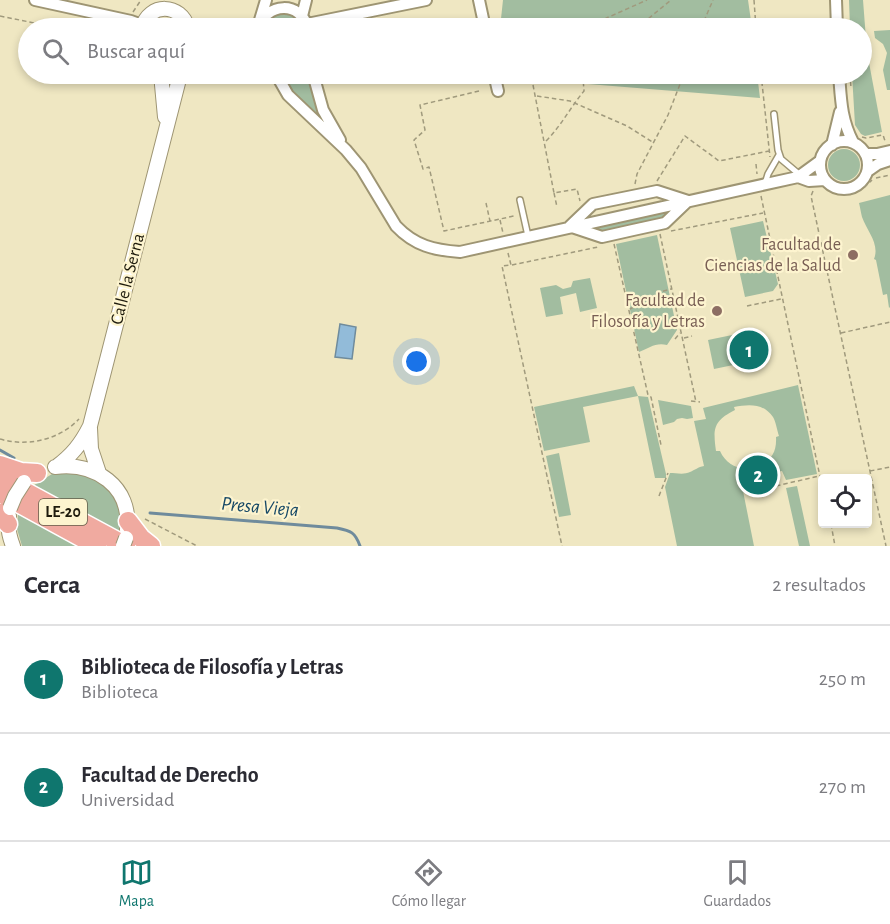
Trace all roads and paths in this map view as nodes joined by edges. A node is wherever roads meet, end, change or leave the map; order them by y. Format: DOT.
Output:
graph roads {
  1 [pos="35,0"];
  2 [pos="141,0"];
  3 [pos="266,0"];
  4 [pos="306,0"];
  5 [pos="426,0"];
  6 [pos="479,0"];
  7 [pos="647,0"];
  8 [pos="671,0"];
  9 [pos="713,0"];
  10 [pos="754,0"];
  11 [pos="836,0"];
  12 [pos="170,5"];
  13 [pos="153,6"];
  14 [pos="0,15"];
  15 [pos="116,18"];
  16 [pos="137,18"];
  17 [pos="184,18"];
  18 [pos="260,18"];
  19 [pos="262,18"];
  20 [pos="302,18"];
  21 [pos="306,18"];
  22 [pos="332,18"];
  23 [pos="483,18"];
  24 [pos="606,18"];
  25 [pos="649,18"];
  26 [pos="705,18"];
  27 [pos="755,18"];
  28 [pos="837,18"];
  29 [pos="18,19"];
  30 [pos="162,84"];
  31 [pos="178,84"];
  32 [pos="281,84"];
  33 [pos="316,84"];
  34 [pos="496,84"];
  35 [pos="583,84"];
  36 [pos="680,84"];
  37 [pos="762,84"];
  38 [pos="840,84"];
  39 [pos="851,84"];
  40 [pos="533,85"];
  41 [pos="479,91"];
  42 [pos="498,91"];
  43 [pos="851,93"];
  44 [pos="462,95"];
  45 [pos="536,96"];
  46 [pos="463,100"];
  47 [pos="574,103"];
  48 [pos="841,109"];
  49 [pos="774,114"];
  50 [pos="166,131"];
  51 [pos="883,135"];
  52 [pos="856,139"];
  53 [pos="544,143"];
  54 [pos="654,143"];
  55 [pos="832,145"];
  56 [pos="346,150"];
  57 [pos="769,151"];
  58 [pos="890,151"];
  59 [pos="780,154"];
  60 [pos="866,154"];
  61 [pos="890,160"];
  62 [pos="770,161"];
  63 [pos="820,161"];
  64 [pos="756,164"];
  65 [pos="868,171"];
  66 [pos="890,175"];
  67 [pos="799,176"];
  68 [pos="826,184"];
  69 [pos="761,185"];
  70 [pos="653,186"];
  71 [pos="816,189"];
  72 [pos="633,191"];
  73 [pos="554,193"];
  74 [pos="520,200"];
  75 [pos="689,201"];
  76 [pos="580,202"];
  77 [pos="486,203"];
  78 [pos="557,207"];
  79 [pos="514,216"];
  80 [pos="500,219"];
  81 [pos="490,221"];
  82 [pos="570,226"];
  83 [pos="660,234"];
  84 [pos="504,235"];
  85 [pos="528,236"];
  86 [pos="614,243"];
  87 [pos="507,246"];
  88 [pos="672,289"];
  89 [pos="782,299"];
  90 [pos="747,306"];
  91 [pos="629,309"];
  92 [pos="890,322"];
  93 [pos="681,333"];
  94 [pos="840,333"];
  95 [pos="692,336"];
  96 [pos="675,339"];
  97 [pos="682,339"];
  98 [pos="692,401"];
  99 [pos="696,402"];
  100 [pos="700,402"];
  101 [pos="88,423"];
  102 [pos="0,440"];
  103 [pos="661,445"];
  104 [pos="0,465"];
  105 [pos="56,467"];
  106 [pos="890,467"];
  107 [pos="870,471"];
  108 [pos="99,473"];
  109 [pos="668,474"];
  110 [pos="820,474"];
  111 [pos="818,476"];
  112 [pos="0,478"];
  113 [pos="31,478"];
  114 [pos="776,486"];
  115 [pos="659,496"];
  116 [pos="4,510"];
  117 [pos="147,520"];
  118 [pos="832,528"];
  119 [pos="126,538"];
  120 [pos="13,546"];
  121 [pos="98,546"];
  122 [pos="151,546"];
  123 [pos="197,546"];
  124 [pos="562,546"];
  125 [pos="835,546"];
  126 [pos="886,546"];
  1 -- 15 [label="street"];
  2 -- 16 [label="path"];
  3 -- 18 [label="street"];
  4 -- 21 [label="street"];
  5 -- 22 [label="street"];
  6 -- 23 [label="street"];
  7 -- 24 [label="path"];
  8 -- 25 [label="path"];
  9 -- 26 [label="path"];
  10 -- 27 [label="path"];
  11 -- 28 [label="street"];
  12 -- 13 [label="street"];
  12 -- 17 [label="street"];
  14 -- 29 [label="path"];
  19 -- 20 [label="street"];
  30 -- 50 [label="street, Calle la Serna"];
  31 -- 50 [label="street, Calle la Serna"];
  32 -- 56 [label="street"];
  33 -- 56 [label="street"];
  34 -- 42 [label="street"];
  35 -- 47 [label="path"];
  36 -- 54 [label="path"];
  37 -- 57 [label="path"];
  38 -- 48 [label="street"];
  39 -- 43 [label="path"];
  40 -- 45 [label="path"];
  41 -- 44 [label="path"];
  44 -- 46 [label="path"];
  44 -- 81 [label="path"];
  45 -- 47 [label="path"];
  45 -- 53 [label="path"];
  47 -- 53 [label="path"];
  47 -- 54 [label="path"];
  48 -- 52 [label="street"];
  48 -- 55 [label="street"];
  49 -- 59 [label="lane"];
  50 -- 101 [label="street, Calle la Serna"];
  51 -- 52 [label="path"];
  52 -- 55 [label="street"];
  52 -- 60 [label="street"];
  53 -- 73 [label="path"];
  54 -- 72 [label="path"];
  55 -- 63 [label="street"];
  56 -- 85 [label="street"];
  57 -- 62 [label="path"];
  57 -- 70 [label="path"];
  58 -- 60 [label="street"];
  59 -- 67 [label="lane"];
  59 -- 69 [label="lane"];
  60 -- 65 [label="street"];
  61 -- 65 [label="street"];
  63 -- 67 [label="street"];
  63 -- 68 [label="street"];
  64 -- 69 [label="path"];
  65 -- 68 [label="street"];
  66 -- 68 [label="path"];
  67 -- 68 [label="street"];
  67 -- 69 [label="street"];
  69 -- 75 [label="street"];
  69 -- 89 [label="path"];
  71 -- 94 [label="path"];
  73 -- 76 [label="path"];
  73 -- 78 [label="path"];
  74 -- 85 [label="lane"];
  75 -- 82 [label="street"];
  75 -- 82 [label="street"];
  75 -- 82 [label="street"];
  77 -- 81 [label="path"];
  79 -- 80 [label="path"];
  80 -- 81 [label="path"];
  80 -- 84 [label="path"];
  82 -- 85 [label="street"];
  83 -- 88 [label="path"];
  86 -- 91 [label="path"];
  87 -- 124 [label="path"];
  88 -- 91 [label="path"];
  88 -- 93 [label="path"];
  89 -- 90 [label="path"];
  89 -- 110 [label="path"];
  91 -- 103 [label="path"];
  92 -- 94 [label="path"];
  93 -- 96 [label="path"];
  93 -- 97 [label="path"];
  94 -- 107 [label="path"];
  95 -- 97 [label="path"];
  97 -- 99 [label="path"];
  98 -- 99 [label="path"];
  99 -- 100 [label="path"];
  101 -- 102 [label="path"];
  101 -- 105 [label="street, Calle la Serna"];
  101 -- 108 [label="street, Calle la Serna"];
  104 -- 113 [label="highway"];
  105 -- 108 [label="street"];
  105 -- 113 [label="street"];
  106 -- 107 [label="path"];
  107 -- 126 [label="path"];
  108 -- 119 [label="street"];
  109 -- 115 [label="path"];
  111 -- 114 [label="path"];
  112 -- 119 [label="highway, LE-20"];
  113 -- 116 [label="street, bridge"];
  116 -- 120 [label="street"];
  116 -- 121 [label="highway, LE-20"];
  117 -- 123 [label="path"];
  118 -- 125 [label="path"];
  119 -- 122 [label="highway"];
}
